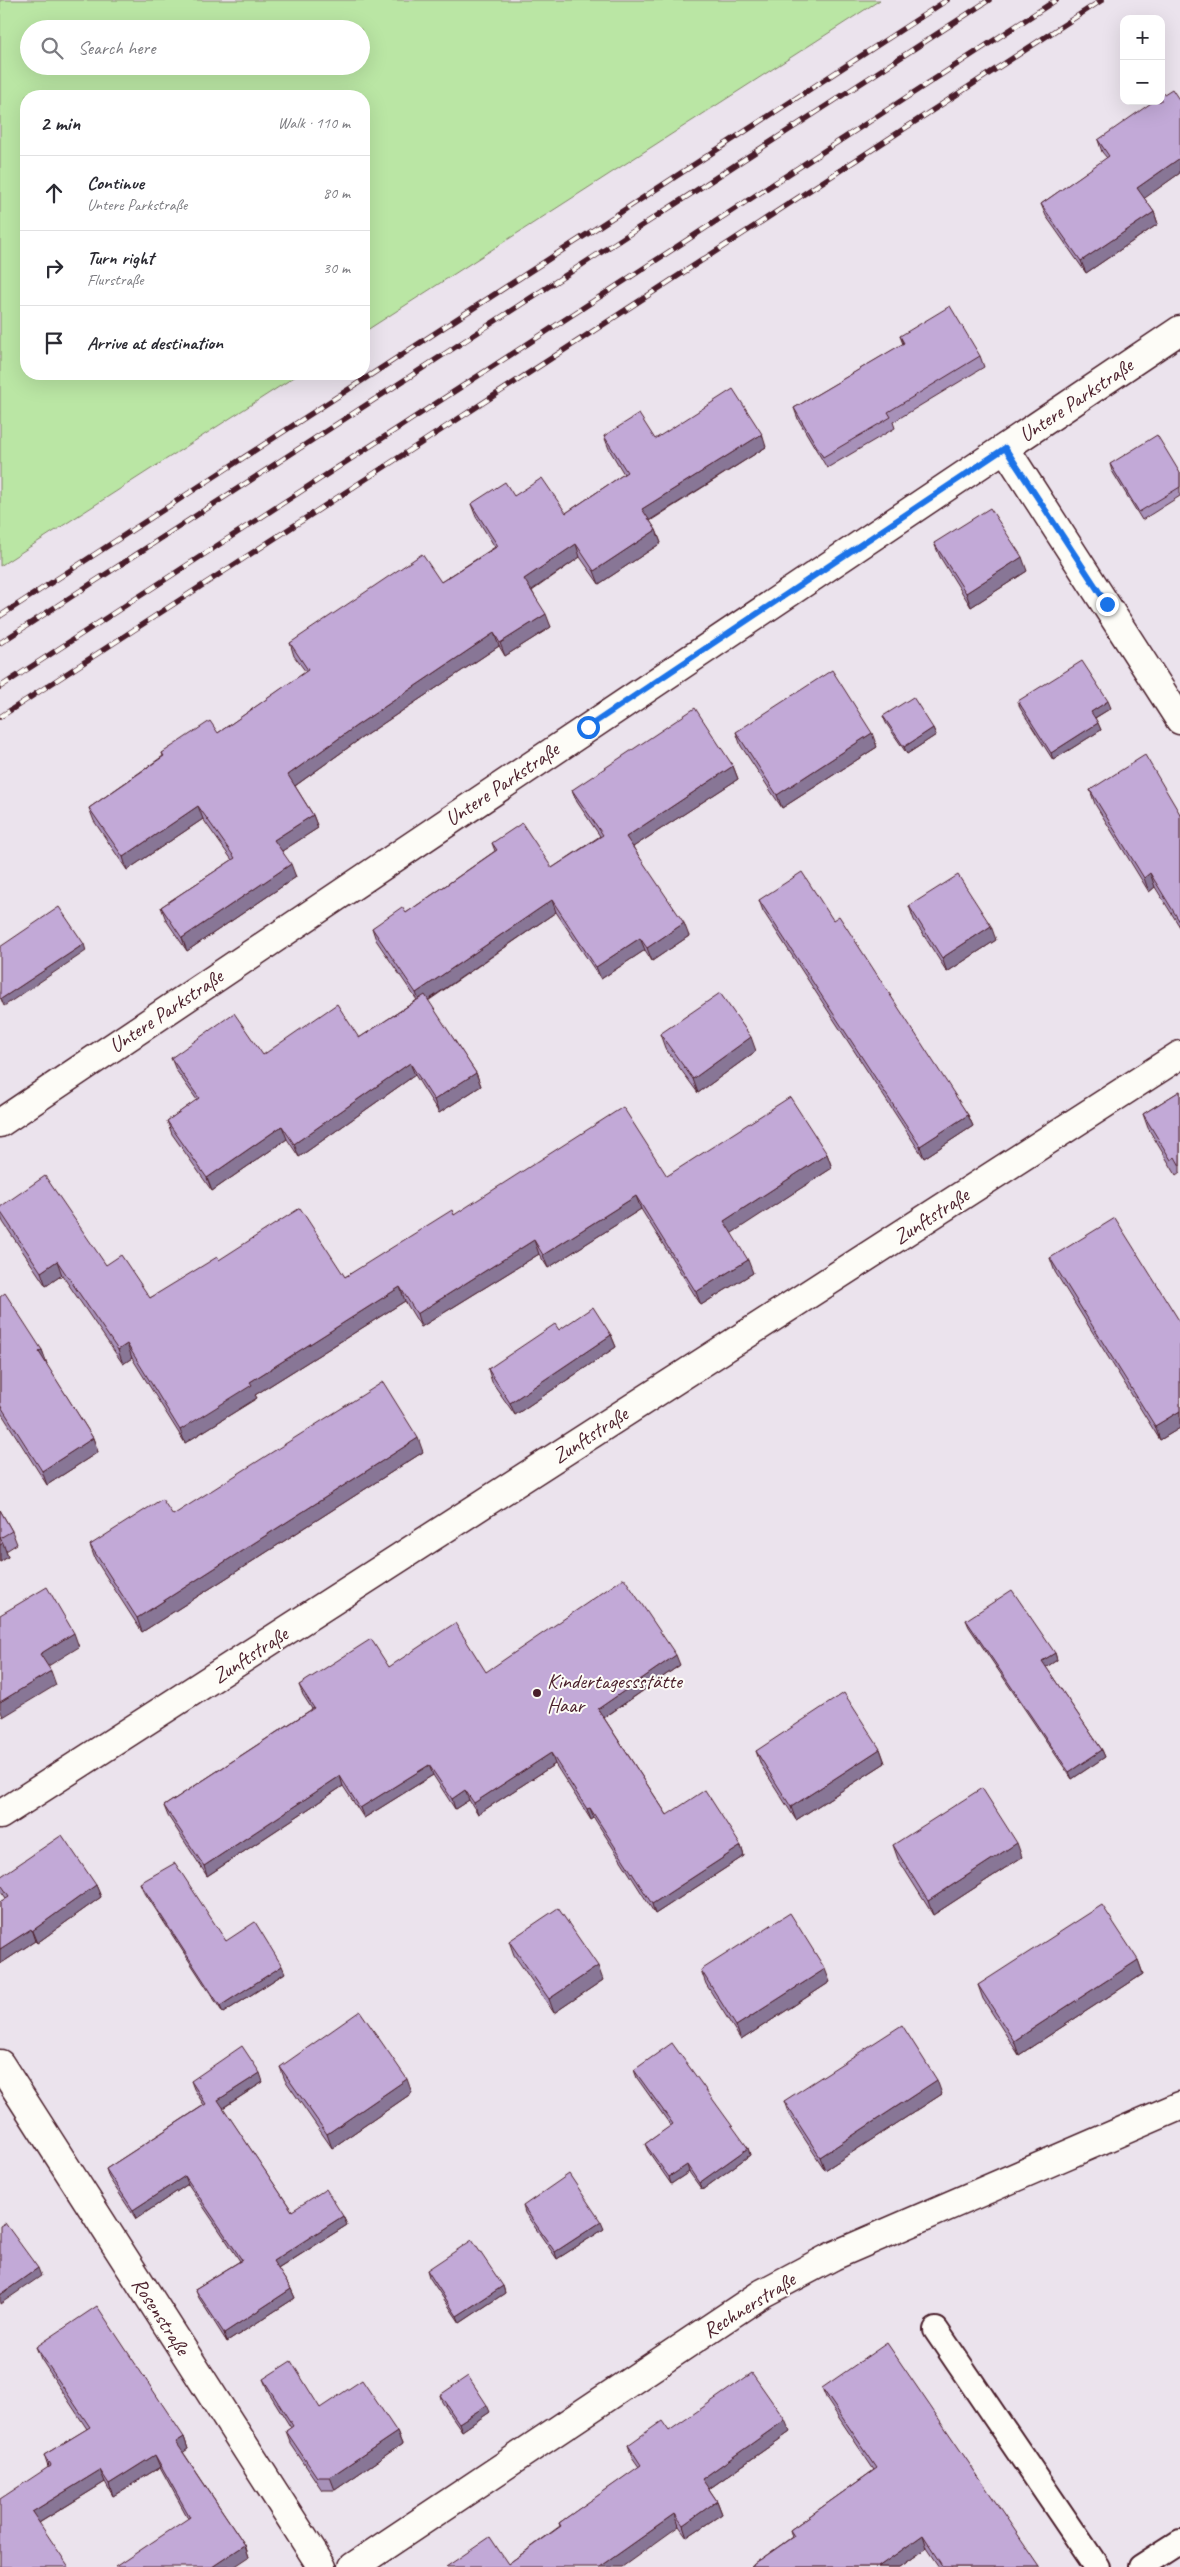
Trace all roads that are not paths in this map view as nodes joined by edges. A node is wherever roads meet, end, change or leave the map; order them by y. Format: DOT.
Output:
graph roads {
  1 [pos="1180,330"];
  2 [pos="1005,448"];
  3 [pos="1180,720"];
  4 [pos="1180,1055"];
  5 [pos="0,1123"];
  6 [pos="0,1816"];
  7 [pos="0,2064"];
  8 [pos="1180,2106"];
  9 [pos="936,2330"];
  10 [pos="1180,2542"];
  11 [pos="322,2567"];
  12 [pos="353,2567"];
  13 [pos="1098,2567"];
  14 [pos="1141,2567"];
  1 -- 2 [label="street, Untere Parkstraße"];
  2 -- 3 [label="street"];
  2 -- 5 [label="street, Untere Parkstraße"];
  4 -- 6 [label="street, Zunftstraße"];
  7 -- 11 [label="street, Rosenstraße"];
  8 -- 12 [label="street, Rechnerstraße"];
  9 -- 13 [label="lane"];
  10 -- 14 [label="lane"];
}
